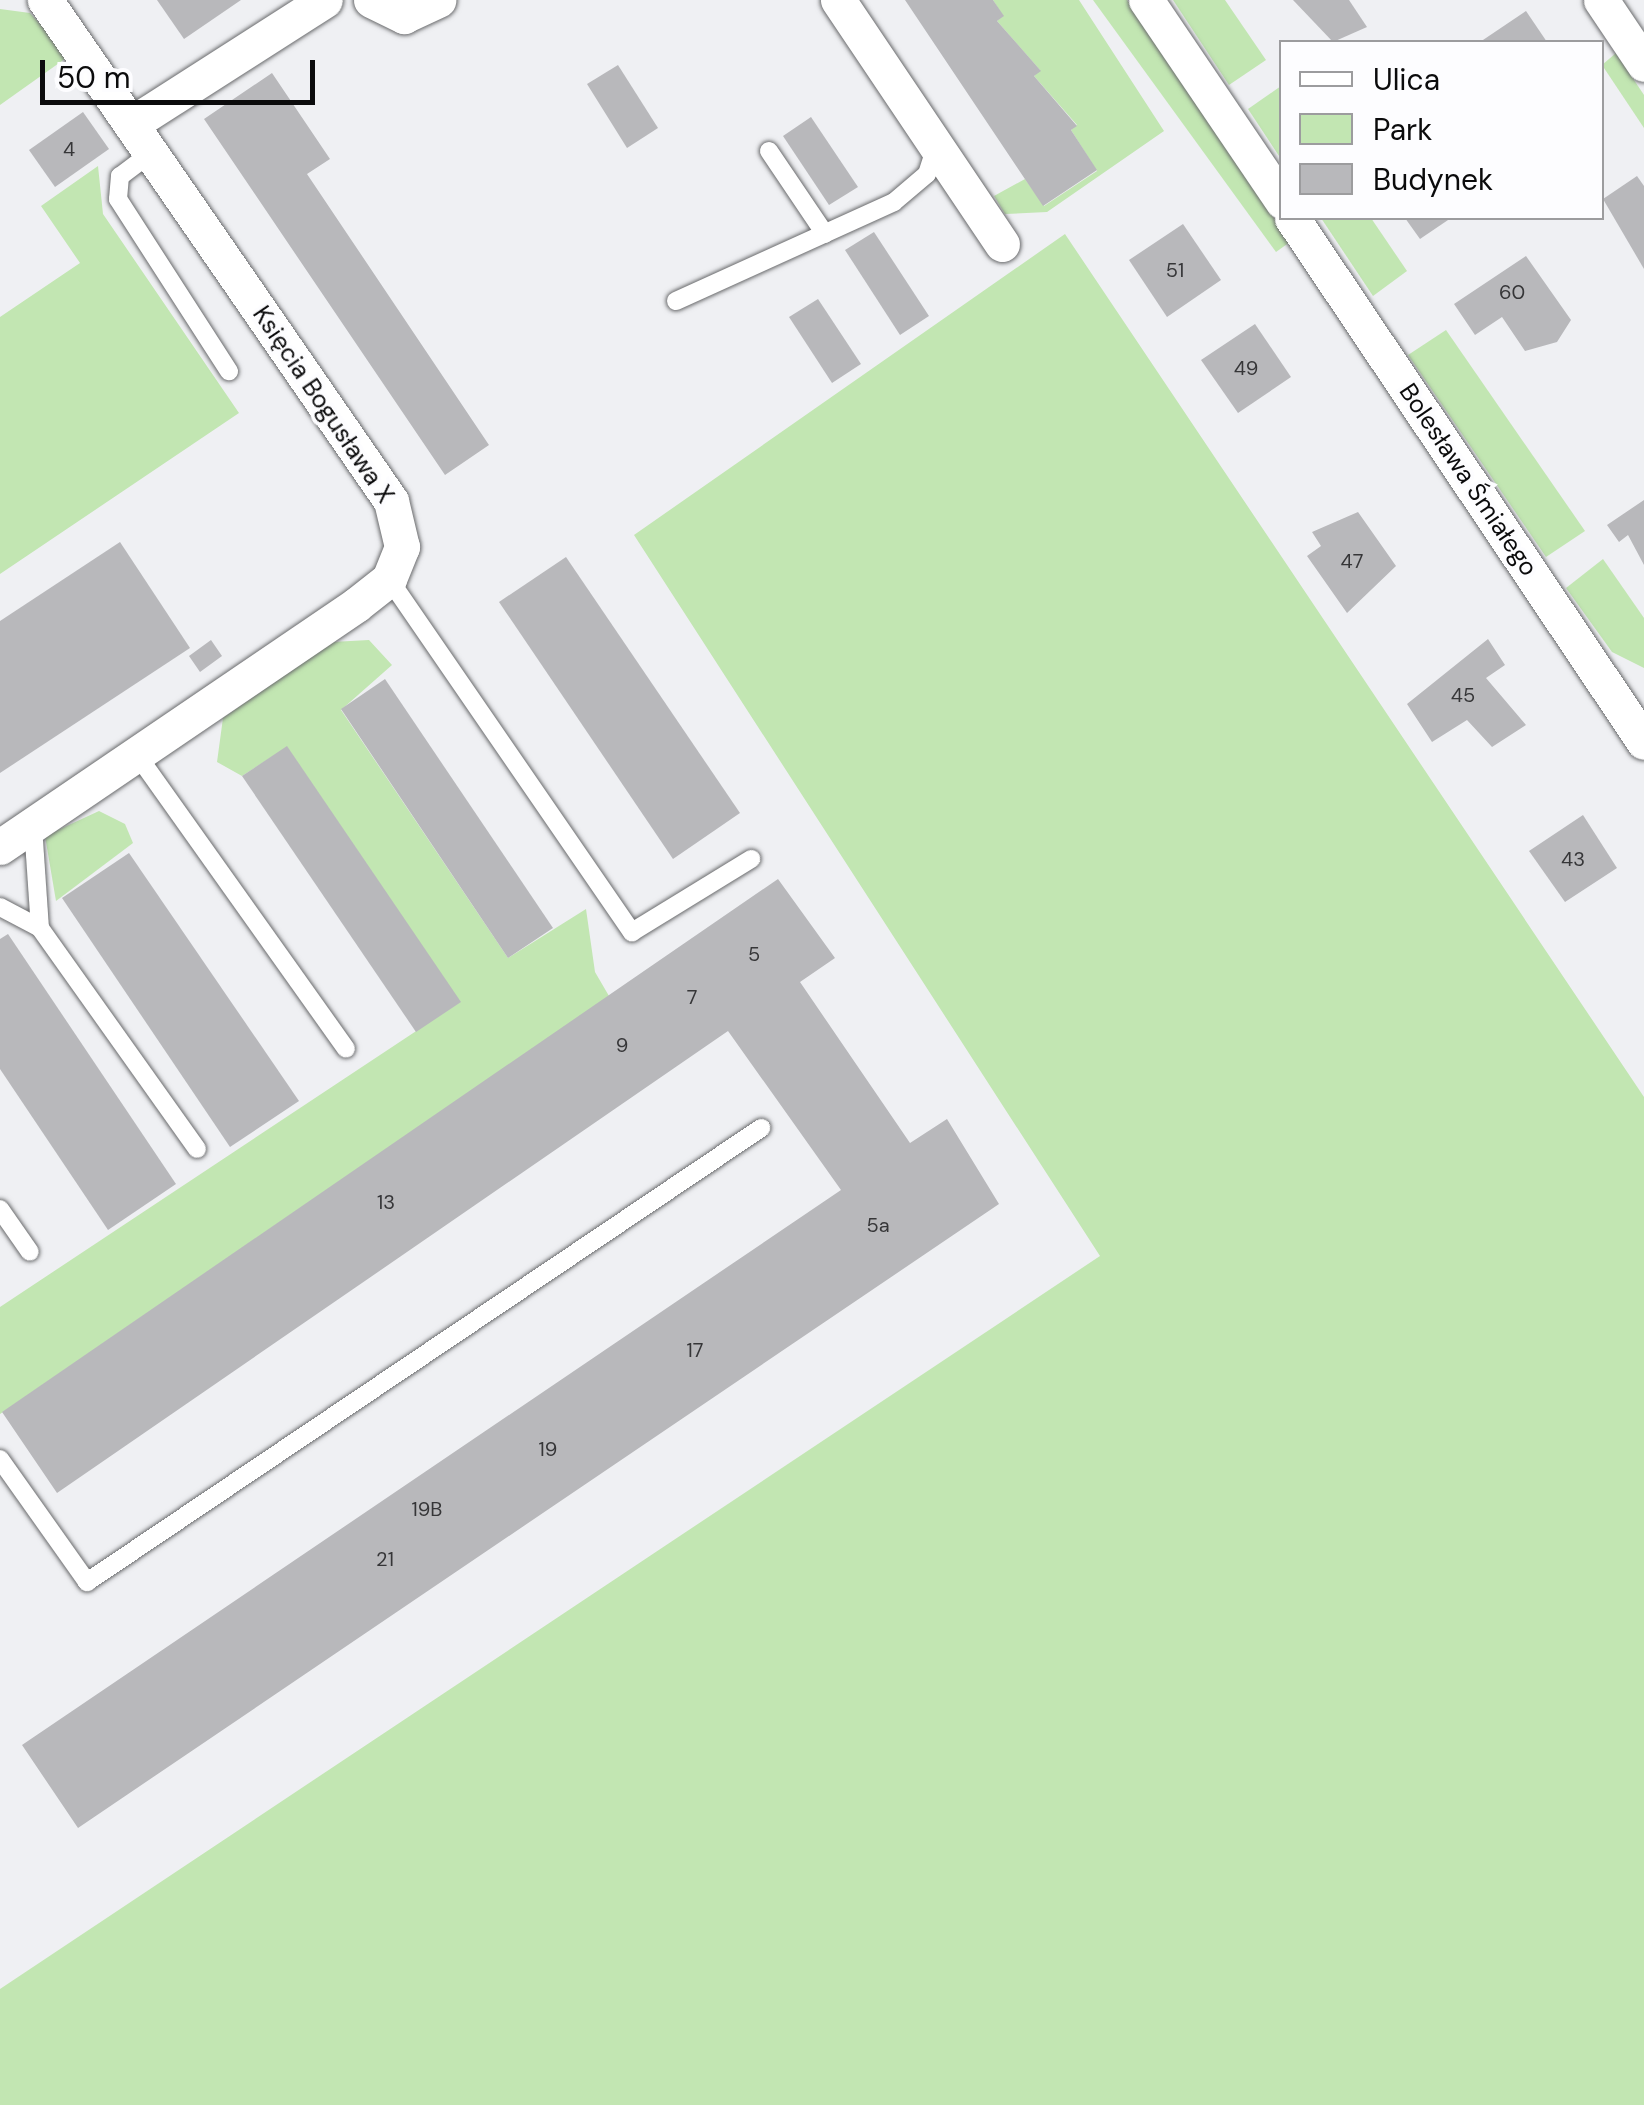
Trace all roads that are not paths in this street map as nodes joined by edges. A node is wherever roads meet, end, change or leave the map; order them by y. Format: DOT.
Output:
graph roads {
  1 [pos="44,0"];
  2 [pos="325,0"];
  3 [pos="371,0"];
  4 [pos="438,0"];
  5 [pos="838,0"];
  6 [pos="1146,0"];
  7 [pos="1602,0"];
  8 [pos="1644,64"];
  9 [pos="131,124"];
  10 [pos="936,147"];
  11 [pos="769,151"];
  12 [pos="151,153"];
  13 [pos="1279,197"];
  14 [pos="1293,220"];
  15 [pos="825,234"];
  16 [pos="1002,244"];
  17 [pos="676,301"];
  18 [pos="229,371"];
  19 [pos="389,578"];
  20 [pos="1632,698"];
  21 [pos="1644,742"];
  22 [pos="138,756"];
  23 [pos="33,826"];
  24 [pos="0,847"];
  25 [pos="751,859"];
  26 [pos="0,907"];
  27 [pos="40,928"];
  28 [pos="346,1049"];
  29 [pos="761,1128"];
  30 [pos="196,1149"];
  31 [pos="0,1209"];
  32 [pos="30,1252"];
  33 [pos="0,1460"];
  1 -- 9 [label="street, Księcia Bogusława X"];
  2 -- 9 [label="street"];
  3 -- 4 [label="street"];
  5 -- 10 [label="street"];
  6 -- 13 [label="street"];
  7 -- 8 [label="street"];
  9 -- 12 [label="street, Księcia Bogusława X"];
  10 -- 15 [label="lane"];
  10 -- 16 [label="street"];
  11 -- 15 [label="lane"];
  12 -- 18 [label="lane"];
  12 -- 19 [label="street, Księcia Bogusława X"];
  14 -- 20 [label="street, Bolesława Śmiałego"];
  15 -- 17 [label="lane"];
  19 -- 22 [label="street"];
  19 -- 25 [label="lane"];
  20 -- 21 [label="street, Bolesława Śmiałego"];
  22 -- 23 [label="street"];
  22 -- 28 [label="lane"];
  23 -- 24 [label="street"];
  23 -- 27 [label="lane"];
  26 -- 27 [label="lane"];
  27 -- 30 [label="lane"];
  29 -- 33 [label="lane"];
  31 -- 32 [label="lane"];
}
